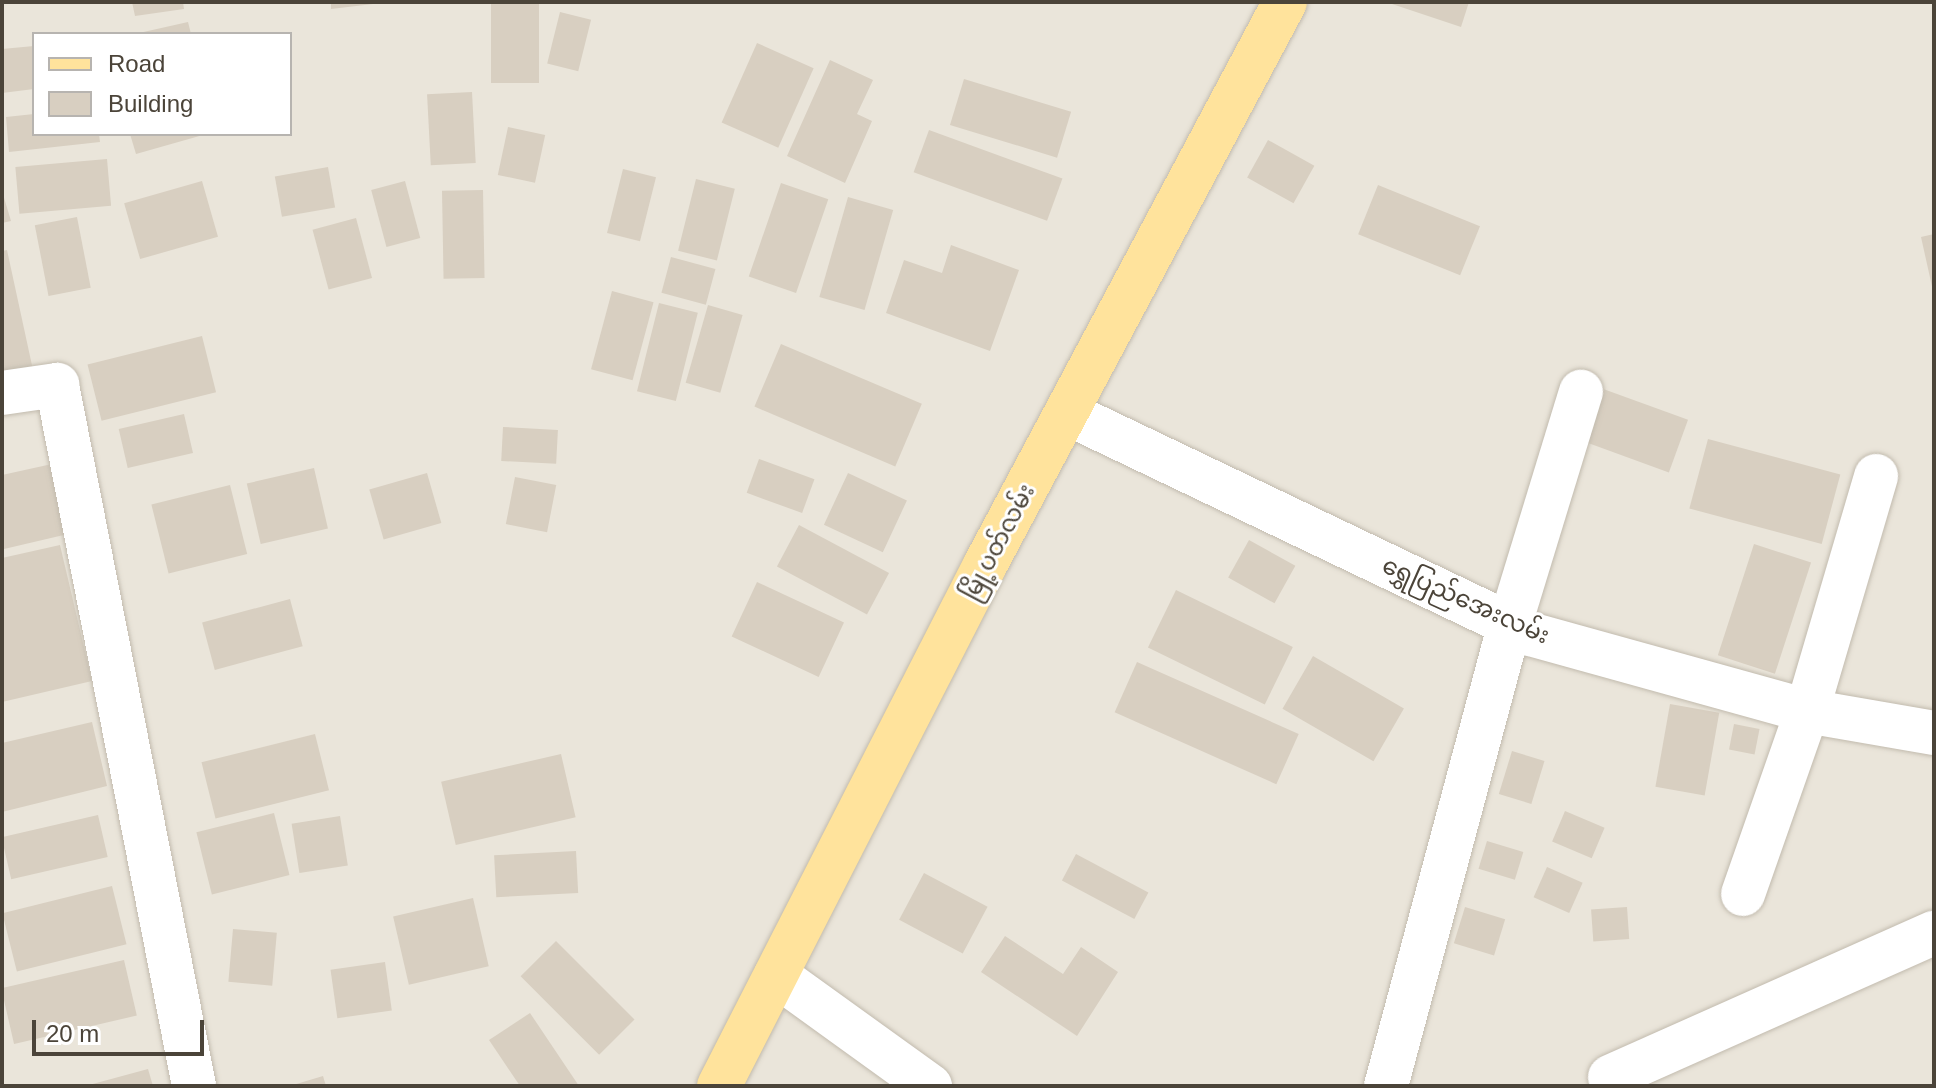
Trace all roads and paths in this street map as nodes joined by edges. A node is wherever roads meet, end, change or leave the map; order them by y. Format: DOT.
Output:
graph roads {
  1 [pos="1285,2"];
  2 [pos="1581,392"];
  3 [pos="2,393"];
  4 [pos="1067,413"];
  5 [pos="1876,476"];
  6 [pos="1510,624"];
  7 [pos="1807,711"];
  8 [pos="1934,733"];
  9 [pos="1743,894"];
  10 [pos="1934,933"];
  11 [pos="776,975"];
  12 [pos="1610,1077"];
  13 [pos="194,1086"];
  14 [pos="719,1086"];
  15 [pos="930,1086"];
  16 [pos="1386,1086"];
  1 -- 4 [label="main road, မြို့ပတ်လမ်း"];
  2 -- 6 [label="street"];
  3 -- 13 [label="street"];
  4 -- 6 [label="street, ရွှေပြည်အေးလမ်း"];
  4 -- 11 [label="main road, မြို့ပတ်လမ်း"];
  5 -- 7 [label="street"];
  6 -- 7 [label="street, ရွှေပြည်အေးလမ်း"];
  6 -- 16 [label="street"];
  7 -- 8 [label="street, ရွှေပြည်အေးလမ်း"];
  7 -- 9 [label="street"];
  10 -- 12 [label="street"];
  11 -- 14 [label="main road, မြို့ပတ်လမ်း"];
  11 -- 15 [label="street"];
}
